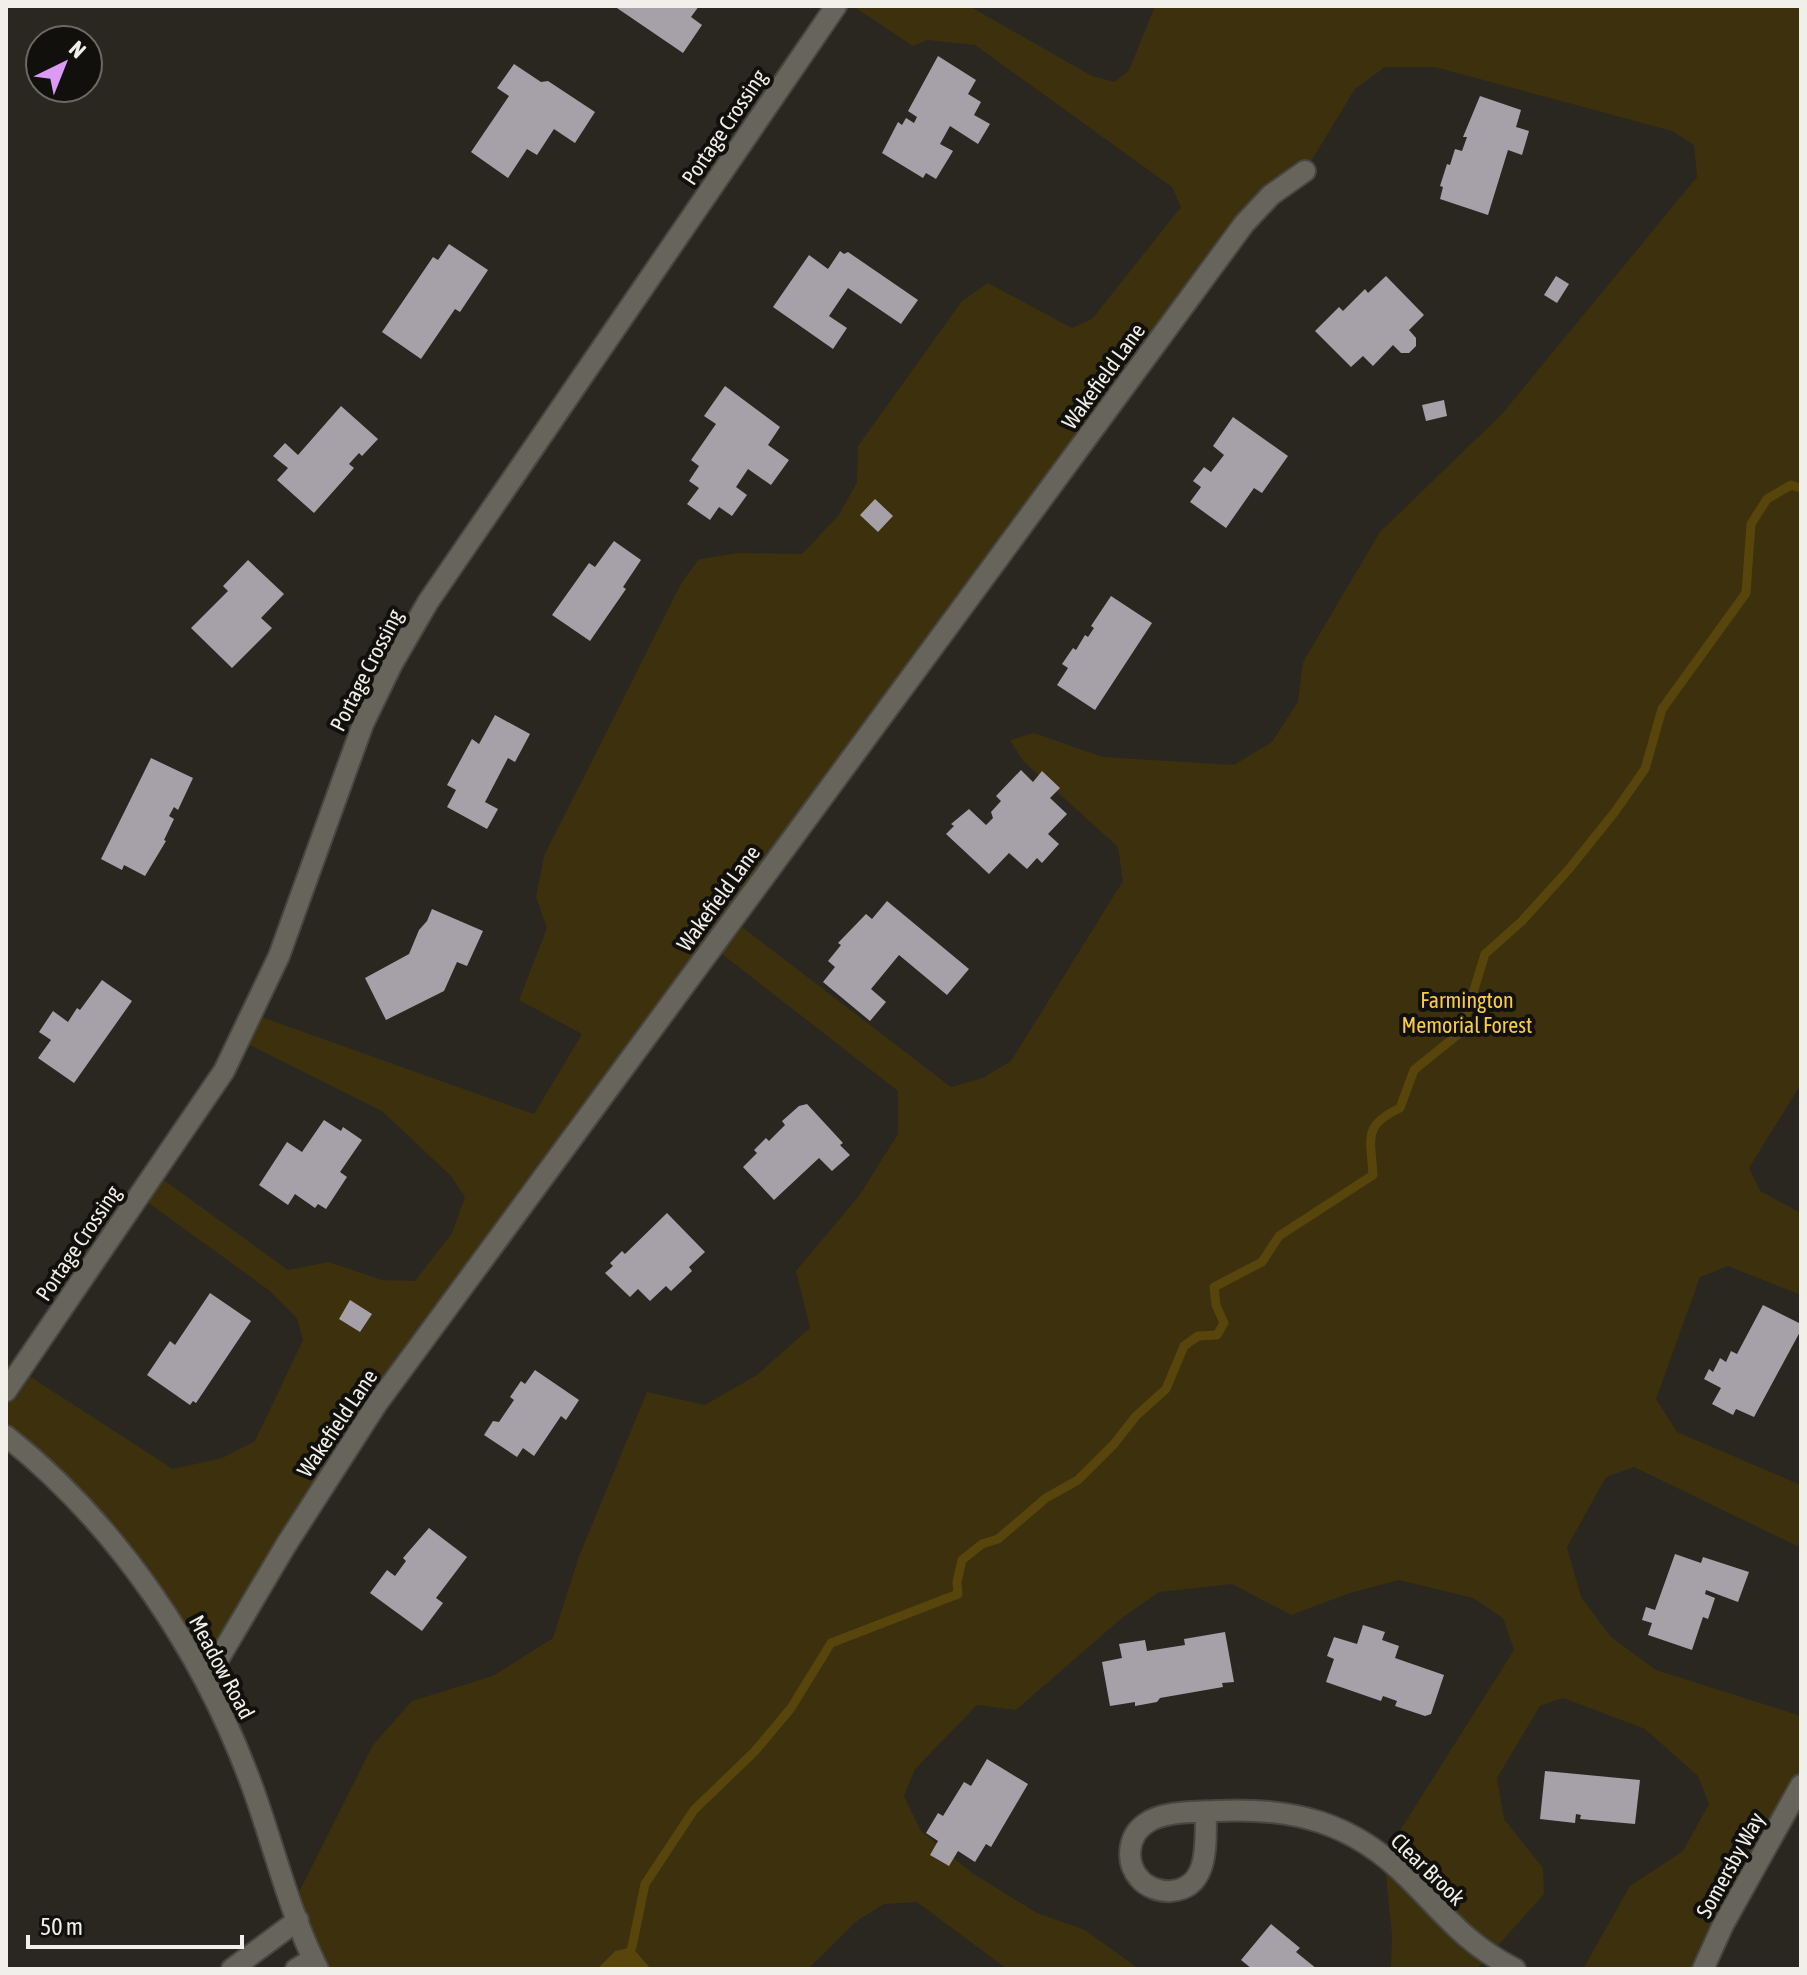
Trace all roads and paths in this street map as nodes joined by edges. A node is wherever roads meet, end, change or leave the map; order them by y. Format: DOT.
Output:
graph roads {
  1 [pos="836,6"];
  2 [pos="1305,171"];
  3 [pos="6,1391"];
  4 [pos="6,1436"];
  5 [pos="206,1680"];
  6 [pos="1801,1785"];
  7 [pos="1206,1812"];
  8 [pos="298,1920"];
  9 [pos="309,1966"];
  10 [pos="232,1969"];
  11 [pos="1515,1969"];
  12 [pos="1703,1969"];
  1 -- 3 [label="street, Portage Crossing"];
  2 -- 5 [label="street, Wakefield Lane"];
  4 -- 5 [label="street, Meadow Road"];
  5 -- 8 [label="street, Meadow Road"];
  6 -- 12 [label="street, Somersby Way"];
  7 -- 7 [label="street, Clear Brook"];
  7 -- 11 [label="street, Clear Brook"];
  8 -- 9 [label="street, Meadow Road"];
  8 -- 10 [label="street"];
}
